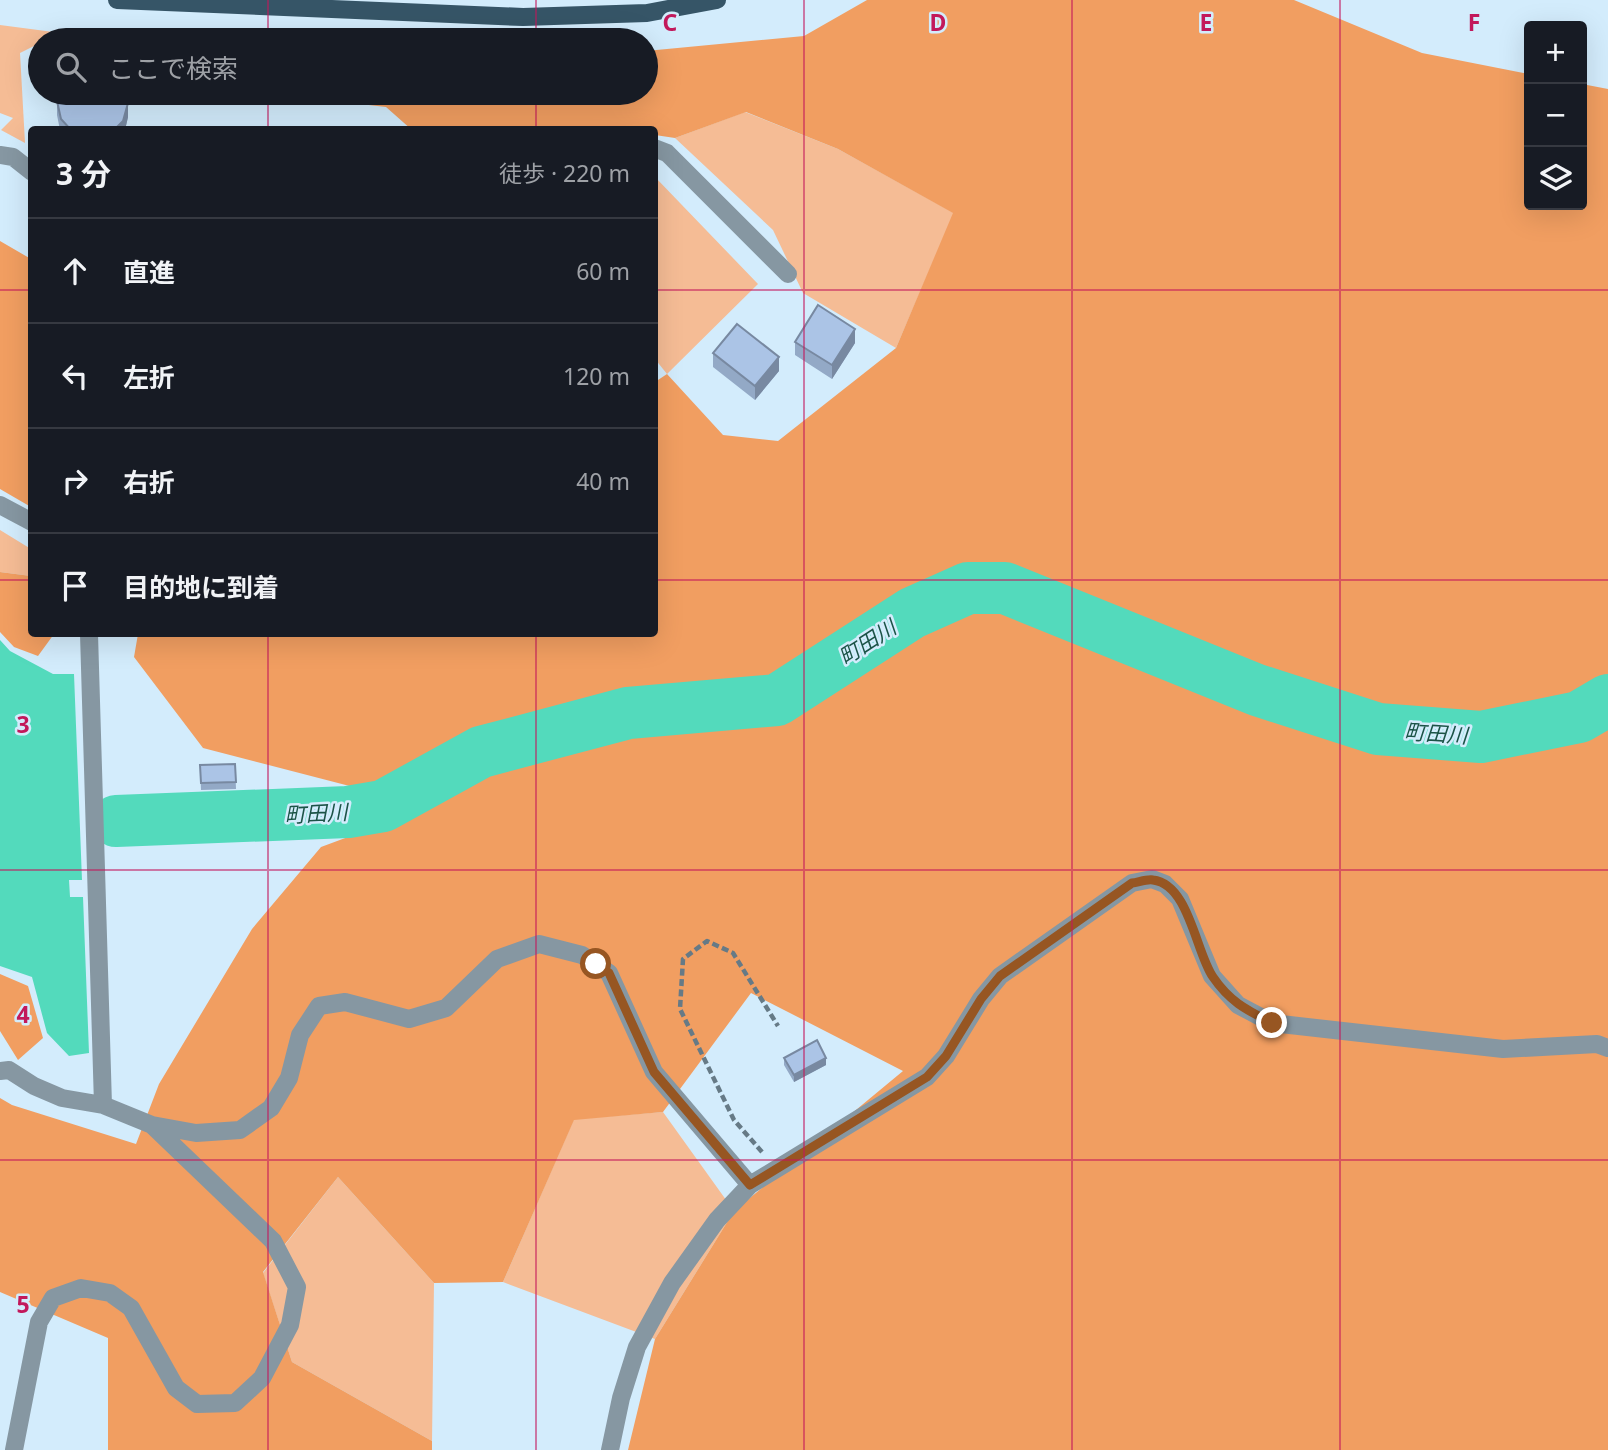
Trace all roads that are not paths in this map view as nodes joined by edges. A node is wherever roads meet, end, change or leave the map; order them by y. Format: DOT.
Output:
graph roads {
  1 [pos="117,0"];
  2 [pos="717,0"];
  3 [pos="658,150"];
  4 [pos="0,155"];
  5 [pos="28,169"];
  6 [pos="788,274"];
  7 [pos="0,505"];
  8 [pos="28,520"];
  9 [pos="89,637"];
  10 [pos="1608,1048"];
  11 [pos="0,1071"];
  12 [pos="103,1105"];
  13 [pos="152,1125"];
  14 [pos="750,1185"];
  15 [pos="14,1450"];
  16 [pos="610,1450"];
  1 -- 2 [label="main road"];
  3 -- 6 [label="street"];
  4 -- 5 [label="street"];
  7 -- 8 [label="street"];
  9 -- 12 [label="street"];
  10 -- 14 [label="street"];
  11 -- 12 [label="street"];
  12 -- 13 [label="street"];
  13 -- 14 [label="street"];
  13 -- 15 [label="street"];
  14 -- 16 [label="street"];
}
